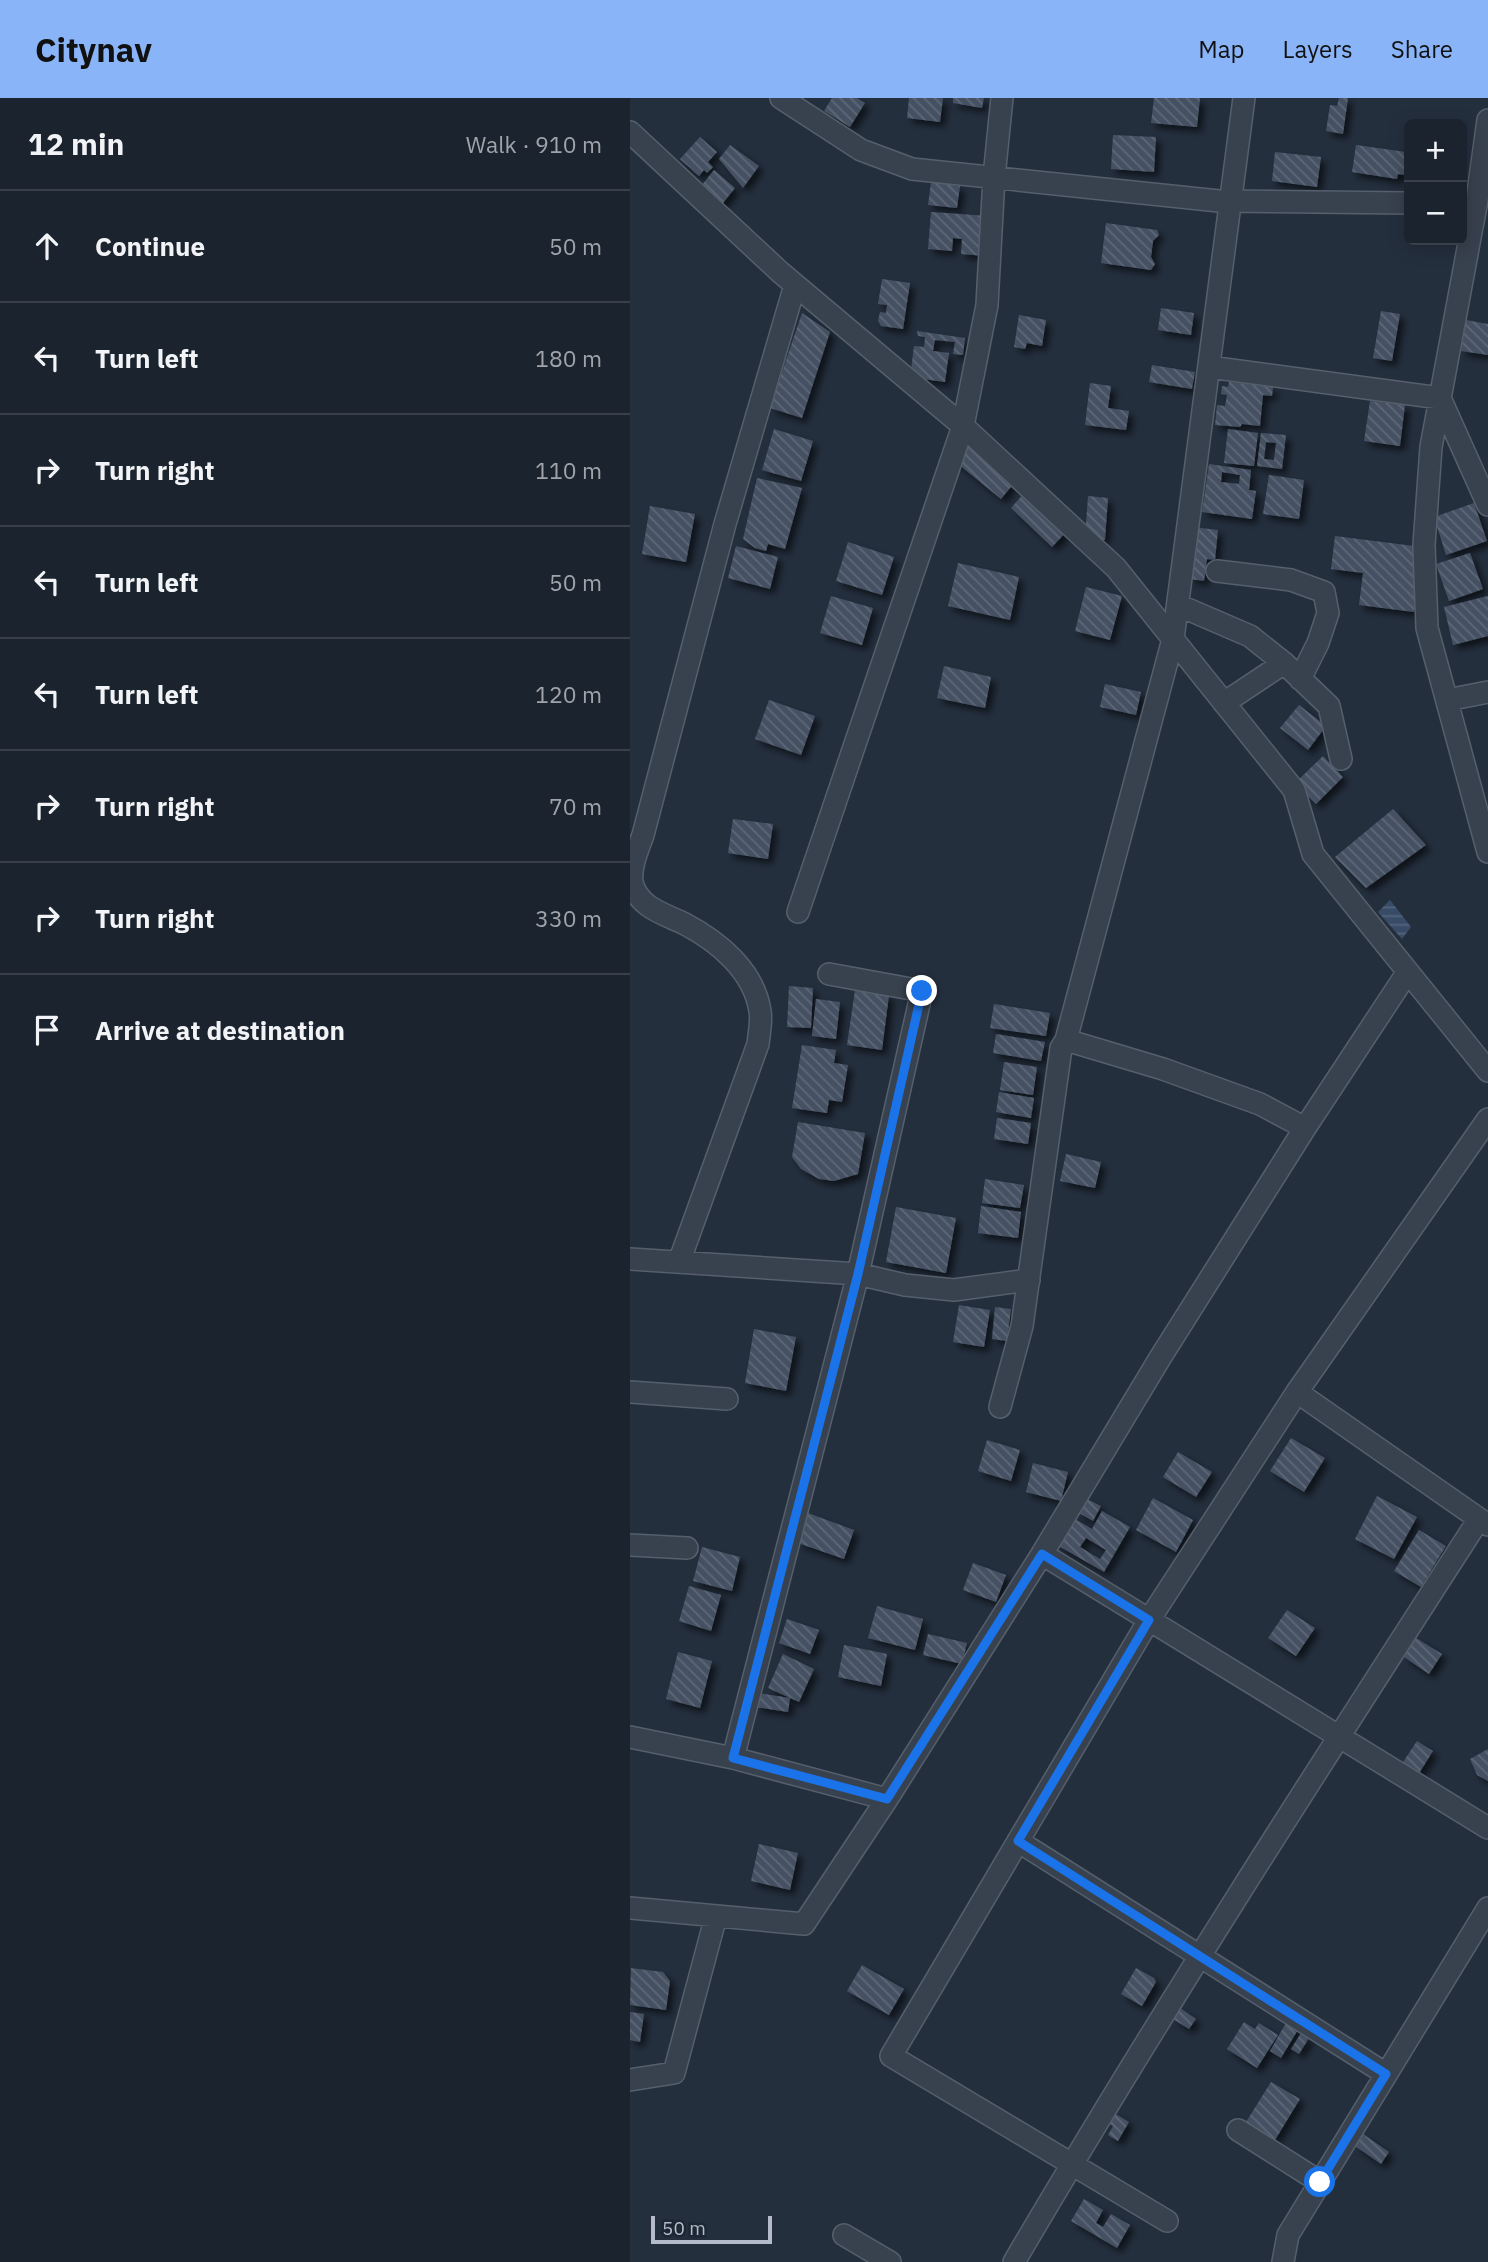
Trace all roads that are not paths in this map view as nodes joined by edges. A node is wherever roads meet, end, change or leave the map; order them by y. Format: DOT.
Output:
graph roads {
  1 [pos="780,98"];
  2 [pos="1002,98"];
  3 [pos="1244,98"];
  4 [pos="1488,120"];
  5 [pos="630,132"];
  6 [pos="994,177"];
  7 [pos="1476,199"];
  8 [pos="1231,201"];
  9 [pos="1404,203"];
  10 [pos="795,285"];
  11 [pos="1209,367"];
  12 [pos="1440,398"];
  13 [pos="963,426"];
  14 [pos="1488,505"];
  15 [pos="1217,572"];
  16 [pos="1178,605"];
  17 [pos="1173,639"];
  18 [pos="1284,663"];
  19 [pos="1300,678"];
  20 [pos="1488,692"];
  21 [pos="1447,700"];
  22 [pos="1224,703"];
  23 [pos="1341,759"];
  24 [pos="1488,852"];
  25 [pos="656,911"];
  26 [pos="630,912"];
  27 [pos="798,912"];
  28 [pos="1407,973"];
  29 [pos="829,974"];
  30 [pos="1066,1040"];
  31 [pos="1488,1071"];
  32 [pos="1488,1119"];
  33 [pos="1305,1128"];
  34 [pos="630,1259"];
  35 [pos="679,1262"];
  36 [pos="858,1274"];
  37 [pos="1029,1280"];
  38 [pos="630,1392"];
  39 [pos="1297,1392"];
  40 [pos="727,1399"];
  41 [pos="1000,1407"];
  42 [pos="1483,1522"];
  43 [pos="630,1545"];
  44 [pos="687,1548"];
  45 [pos="1042,1554"];
  46 [pos="1149,1620"];
  47 [pos="630,1737"];
  48 [pos="1339,1737"];
  49 [pos="733,1758"];
  50 [pos="887,1799"];
  51 [pos="1488,1828"];
  52 [pos="1018,1841"];
  53 [pos="630,1908"];
  54 [pos="1488,1908"];
  55 [pos="716,1916"];
  56 [pos="1201,1957"];
  57 [pos="1386,2074"];
  58 [pos="630,2080"];
  59 [pos="1238,2130"];
  60 [pos="1072,2164"];
  61 [pos="1320,2182"];
  62 [pos="1167,2221"];
  63 [pos="844,2235"];
  64 [pos="890,2262"];
  65 [pos="1014,2262"];
  66 [pos="1283,2262"];
  1 -- 6 [label="street"];
  2 -- 6 [label="street"];
  3 -- 8 [label="street"];
  4 -- 7 [label="street"];
  5 -- 10 [label="street"];
  6 -- 8 [label="street"];
  6 -- 13 [label="street"];
  7 -- 12 [label="street"];
  8 -- 9 [label="street"];
  8 -- 11 [label="street"];
  10 -- 13 [label="street"];
  10 -- 25 [label="street"];
  11 -- 12 [label="street"];
  11 -- 16 [label="street"];
  12 -- 14 [label="street"];
  12 -- 21 [label="street"];
  13 -- 17 [label="street"];
  13 -- 27 [label="street"];
  15 -- 19 [label="street"];
  16 -- 17 [label="street"];
  16 -- 18 [label="street"];
  17 -- 22 [label="street"];
  17 -- 30 [label="street"];
  18 -- 19 [label="street"];
  18 -- 22 [label="street"];
  19 -- 23 [label="street"];
  20 -- 21 [label="street"];
  21 -- 24 [label="street"];
  22 -- 28 [label="street"];
  25 -- 26 [label="street"];
  25 -- 35 [label="street"];
  28 -- 31 [label="street"];
  28 -- 33 [label="street"];
  29 -- 36 [label="street"];
  30 -- 33 [label="street"];
  30 -- 37 [label="street"];
  32 -- 39 [label="street"];
  33 -- 45 [label="street"];
  34 -- 35 [label="street"];
  35 -- 36 [label="street"];
  36 -- 37 [label="street"];
  36 -- 49 [label="street"];
  37 -- 41 [label="street"];
  38 -- 40 [label="street"];
  39 -- 42 [label="street"];
  39 -- 46 [label="street"];
  42 -- 48 [label="street"];
  43 -- 44 [label="street"];
  45 -- 46 [label="street"];
  45 -- 50 [label="street"];
  46 -- 48 [label="street"];
  46 -- 52 [label="street"];
  47 -- 49 [label="street"];
  48 -- 51 [label="street"];
  48 -- 56 [label="street"];
  49 -- 50 [label="street"];
  50 -- 55 [label="street"];
  52 -- 56 [label="street"];
  52 -- 60 [label="street"];
  53 -- 55 [label="street"];
  54 -- 57 [label="street"];
  55 -- 58 [label="street"];
  56 -- 57 [label="street"];
  56 -- 60 [label="street"];
  57 -- 61 [label="street"];
  59 -- 61 [label="street"];
  60 -- 62 [label="street"];
  60 -- 65 [label="street"];
  61 -- 66 [label="street"];
  63 -- 64 [label="street"];
}
